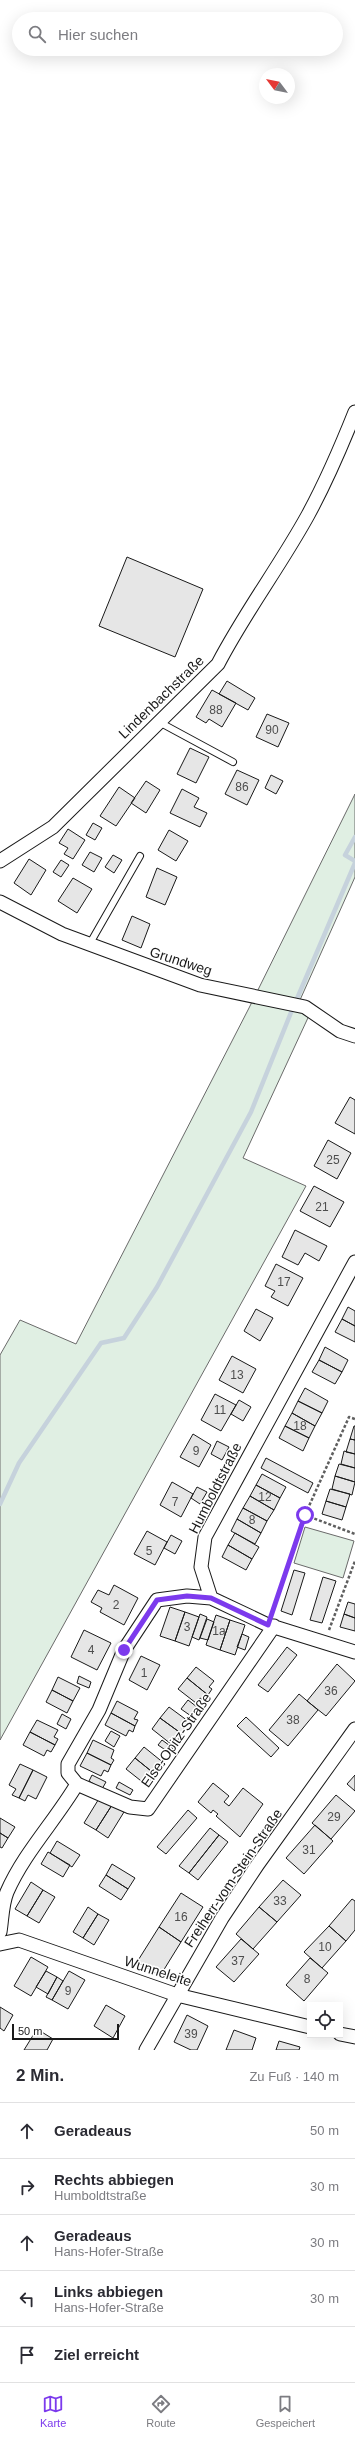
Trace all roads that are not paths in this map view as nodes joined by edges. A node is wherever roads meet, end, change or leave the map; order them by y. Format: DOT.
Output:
graph roads {
  1 [pos="355,412"];
  2 [pos="159,722"];
  3 [pos="232,762"];
  4 [pos="140,856"];
  5 [pos="0,861"];
  6 [pos="0,902"];
  7 [pos="89,945"];
  8 [pos="355,1036"];
  9 [pos="355,1262"];
  10 [pos="211,1598"];
  11 [pos="271,1626"];
  12 [pos="355,1652"];
  13 [pos="355,1728"];
  14 [pos="77,1784"];
  15 [pos="0,1932"];
  16 [pos="0,1944"];
  17 [pos="177,1995"];
  18 [pos="307,2026"];
  19 [pos="343,2035"];
  20 [pos="355,2037"];
  21 [pos="146,2050"];
  1 -- 2 [label="street, Lindenbachstraße"];
  2 -- 3 [label="lane"];
  2 -- 5 [label="street, Lindenbachstraße"];
  4 -- 7 [label="lane"];
  6 -- 7 [label="street, Grundweg"];
  7 -- 8 [label="street, Grundweg"];
  9 -- 10 [label="street, Humboldtstraße"];
  10 -- 11 [label="street"];
  10 -- 14 [label="street"];
  11 -- 12 [label="street"];
  11 -- 14 [label="street, Else-Opitz-Straße"];
  13 -- 17 [label="street, Freiherr-vom-Stein-Straße"];
  14 -- 15 [label="street"];
  16 -- 17 [label="street, Wunneleite"];
  17 -- 18 [label="street, Wunneleite"];
  17 -- 21 [label="street, Freiherr-vom-Stein-Straße"];
  19 -- 20 [label="street"];
}
